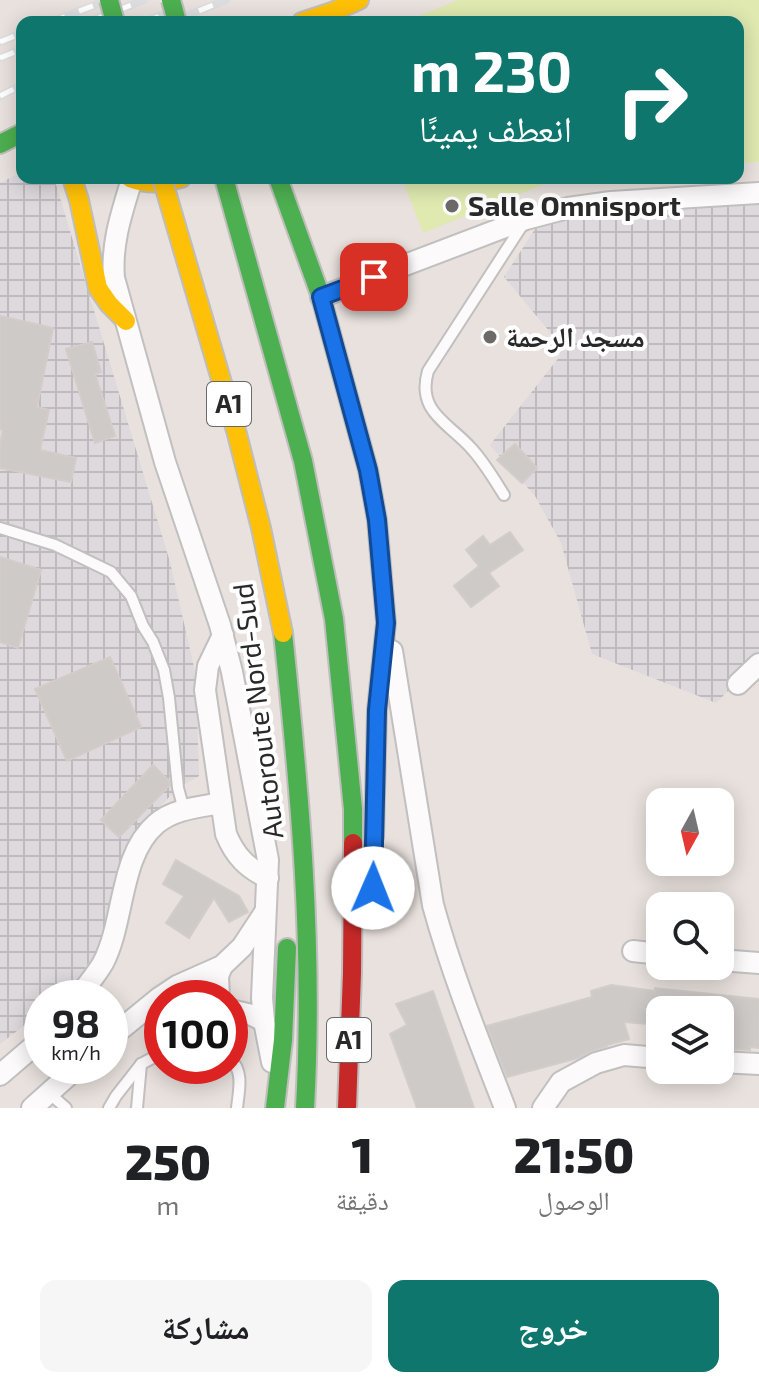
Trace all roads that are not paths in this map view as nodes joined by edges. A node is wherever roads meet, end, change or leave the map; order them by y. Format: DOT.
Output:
graph roads {
  1 [pos="359,0"];
  2 [pos="336,16"];
  3 [pos="74,184"];
  4 [pos="130,184"];
  5 [pos="164,184"];
  6 [pos="226,184"];
  7 [pos="280,184"];
  8 [pos="292,184"];
  9 [pos="759,193"];
  10 [pos="526,219"];
  11 [pos="295,225"];
  12 [pos="321,297"];
  13 [pos="126,321"];
  14 [pos="504,495"];
  15 [pos="0,528"];
  16 [pos="386,623"];
  17 [pos="223,635"];
  18 [pos="759,664"];
  19 [pos="738,684"];
  20 [pos="221,803"];
  21 [pos="184,810"];
  22 [pos="303,854"];
  23 [pos="373,858"];
  24 [pos="268,878"];
  25 [pos="265,912"];
  26 [pos="369,919"];
  27 [pos="633,951"];
  28 [pos="646,952"];
  29 [pos="734,961"];
  30 [pos="759,963"];
  31 [pos="222,966"];
  32 [pos="352,973"];
  33 [pos="90,980"];
  34 [pos="218,980"];
  35 [pos="144,1012"];
  36 [pos="140,1013"];
  37 [pos="248,1014"];
  38 [pos="264,1021"];
  39 [pos="128,1023"];
  40 [pos="24,1054"];
  41 [pos="646,1057"];
  42 [pos="144,1062"];
  43 [pos="734,1063"];
  44 [pos="141,1064"];
  45 [pos="759,1064"];
  46 [pos="0,1075"];
  47 [pos="59,1084"];
  48 [pos="239,1084"];
  49 [pos="49,1093"];
  50 [pos="277,1098"];
  51 [pos="32,1108"];
  52 [pos="66,1108"];
  53 [pos="109,1108"];
  54 [pos="137,1108"];
  55 [pos="237,1108"];
  56 [pos="305,1108"];
  57 [pos="347,1108"];
  58 [pos="505,1108"];
  59 [pos="543,1108"];
  1 -- 2 [label="main road"];
  3 -- 13 [label="main road"];
  4 -- 13 [label="street"];
  5 -- 22 [label="main road, Autoroute Nord-Sud / A1, bridge"];
  6 -- 32 [label="main road, A1"];
  7 -- 11 [label="main road"];
  8 -- 11 [label="main road"];
  9 -- 10 [label="street"];
  10 -- 12 [label="street"];
  10 -- 14 [label="lane"];
  11 -- 12 [label="main road"];
  12 -- 16 [label="main road"];
  13 -- 17 [label="street"];
  15 -- 21 [label="lane"];
  16 -- 23 [label="main road"];
  16 -- 58 [label="street"];
  17 -- 20 [label="street"];
  17 -- 24 [label="street"];
  18 -- 19 [label="street"];
  20 -- 21 [label="street"];
  20 -- 24 [label="street"];
  21 -- 33 [label="street"];
  22 -- 50 [label="main road"];
  22 -- 56 [label="main road, Autoroute Nord-Sud / A1"];
  24 -- 25 [label="street"];
  25 -- 31 [label="street"];
  25 -- 38 [label="street"];
  26 -- 32 [label="main road"];
  27 -- 28 [label="street"];
  29 -- 30 [label="street"];
  31 -- 34 [label="street"];
  31 -- 36 [label="street"];
  32 -- 57 [label="main road, A1"];
  35 -- 36 [label="street"];
  36 -- 39 [label="street"];
  37 -- 38 [label="street"];
  38 -- 50 [label="street"];
  40 -- 46 [label="street"];
  41 -- 59 [label="street"];
  42 -- 44 [label="lane"];
  43 -- 45 [label="street"];
  44 -- 53 [label="lane"];
  44 -- 54 [label="lane"];
  47 -- 49 [label="street"];
  48 -- 55 [label="lane"];
  49 -- 51 [label="street"];
  49 -- 52 [label="lane"];
}
